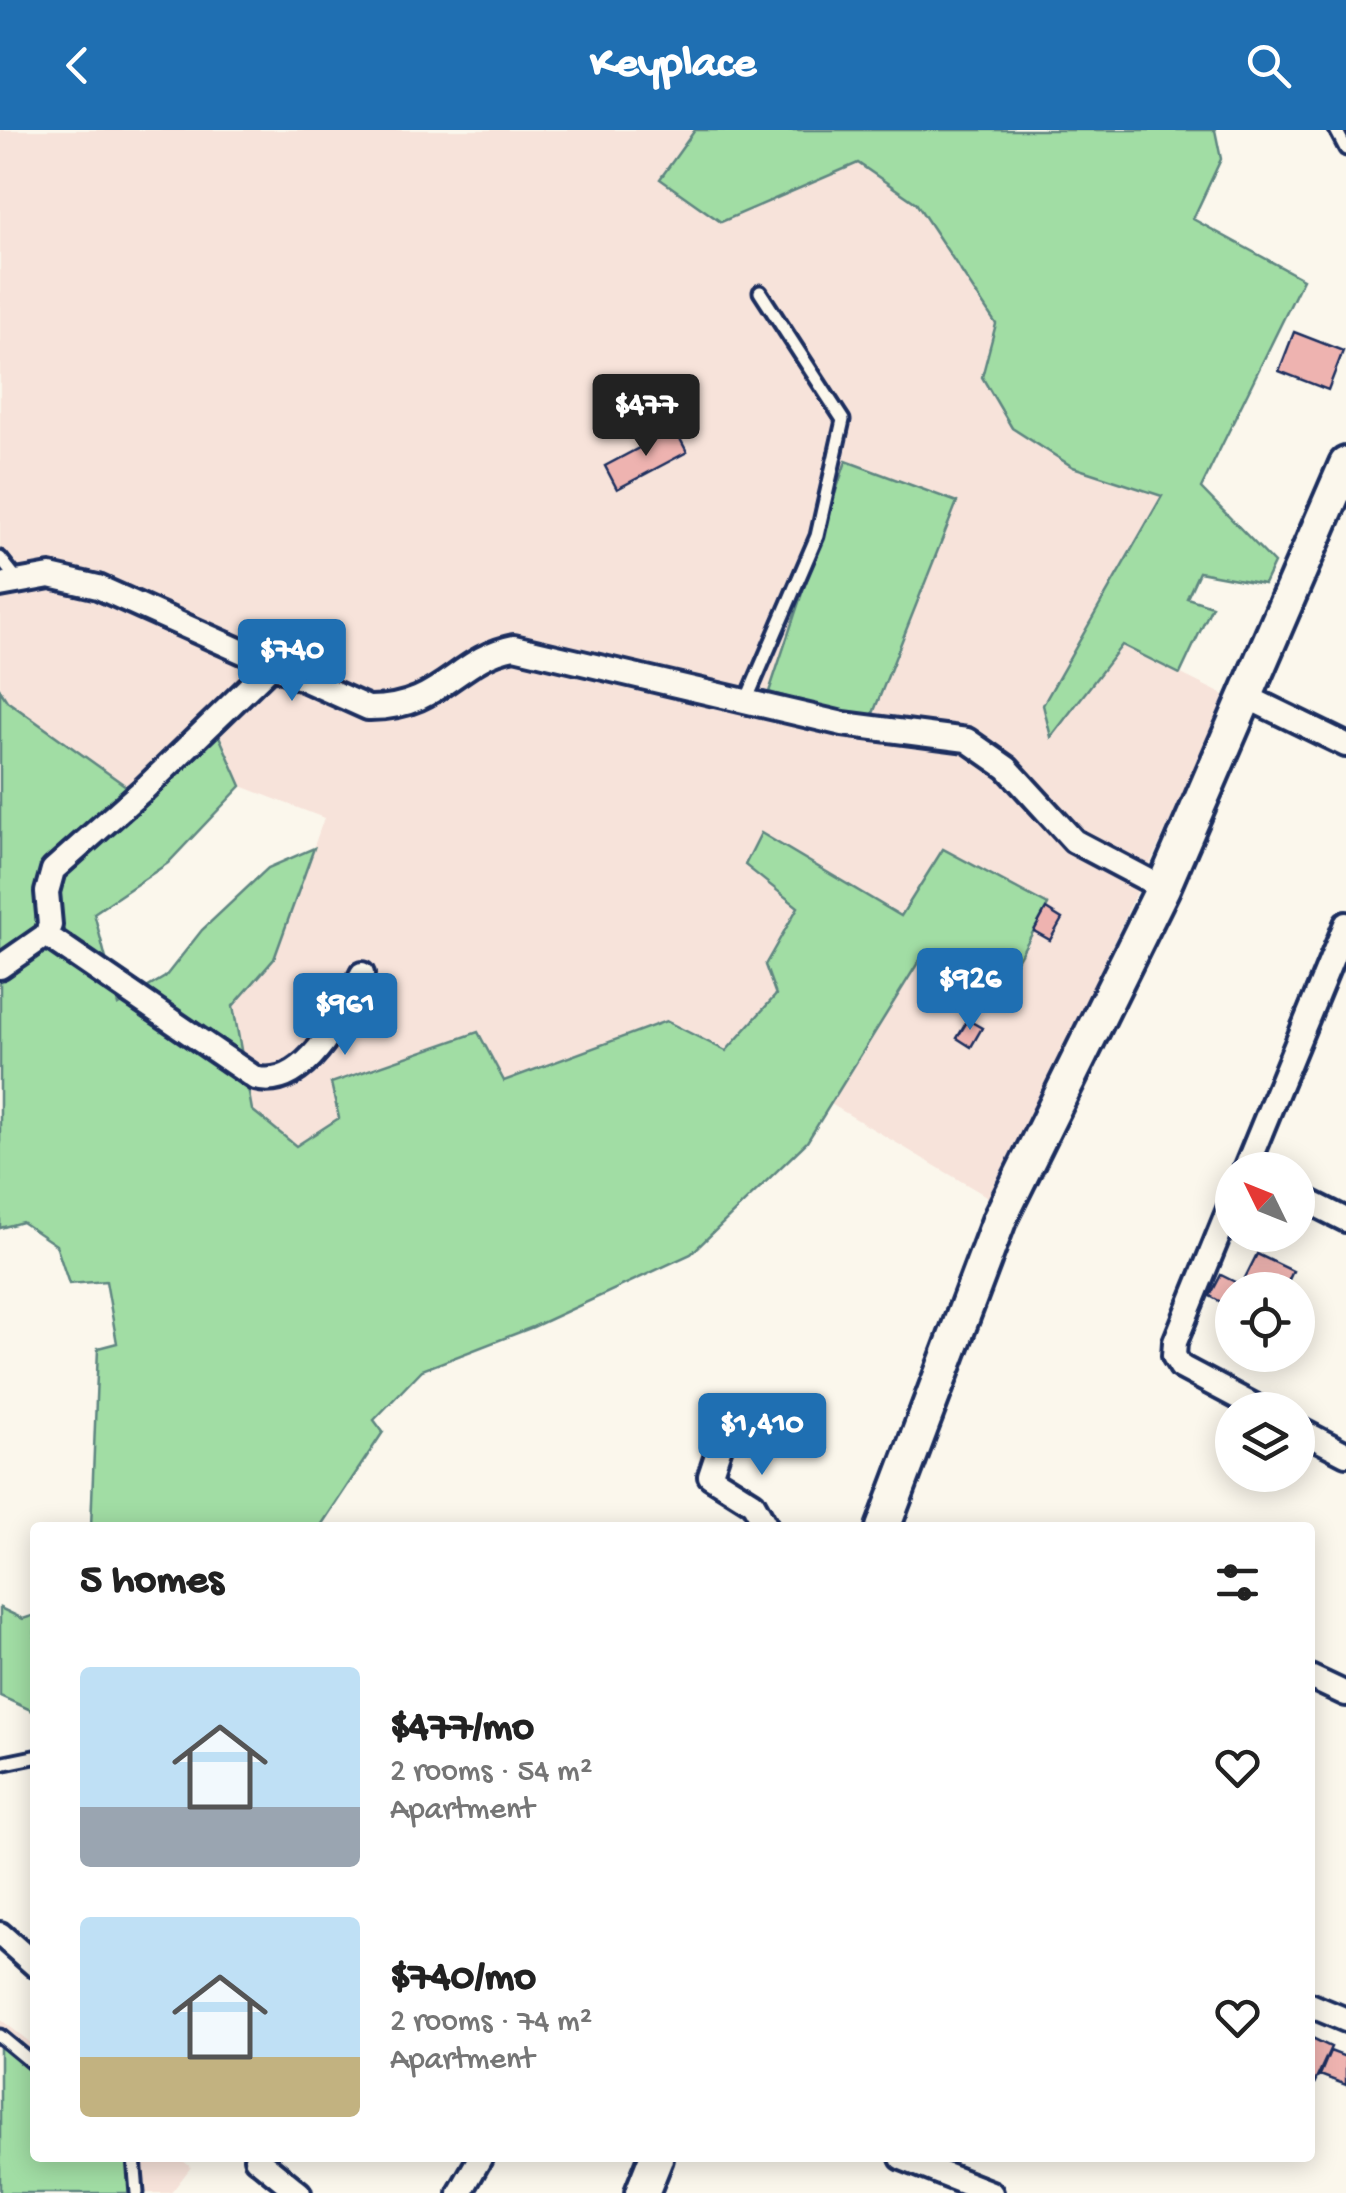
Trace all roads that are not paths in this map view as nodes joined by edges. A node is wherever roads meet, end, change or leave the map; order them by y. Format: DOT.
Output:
graph roads {
  1 [pos="1336,130"];
  2 [pos="1346,148"];
  3 [pos="760,292"];
  4 [pos="1346,464"];
  5 [pos="0,558"];
  6 [pos="10,583"];
  7 [pos="272,664"];
  8 [pos="1245,696"];
  9 [pos="746,701"];
  10 [pos="1346,745"];
  11 [pos="1163,888"];
  12 [pos="1346,924"];
  13 [pos="46,935"];
  14 [pos="0,967"];
  15 [pos="362,974"];
  16 [pos="1253,1152"];
  17 [pos="1315,1204"];
  18 [pos="1346,1220"];
  19 [pos="1215,1244"];
  20 [pos="1228,1392"];
  21 [pos="722,1437"];
  22 [pos="1315,1438"];
  23 [pos="1346,1454"];
  24 [pos="764,1522"];
  25 [pos="890,1522"];
  26 [pos="1315,1679"];
  27 [pos="1346,1694"];
  28 [pos="30,1759"];
  29 [pos="0,1764"];
  30 [pos="0,1934"];
  31 [pos="30,1961"];
  32 [pos="1315,2007"];
  33 [pos="1346,2020"];
  34 [pos="0,2036"];
  35 [pos="30,2061"];
  36 [pos="134,2162"];
  37 [pos="261,2162"];
  38 [pos="478,2162"];
  39 [pos="654,2162"];
  40 [pos="912,2162"];
  41 [pos="138,2193"];
  42 [pos="299,2193"];
  43 [pos="460,2193"];
  44 [pos="642,2193"];
  45 [pos="991,2193"];
  1 -- 2 [label="lane"];
  3 -- 9 [label="lane"];
  4 -- 8 [label="street"];
  5 -- 6 [label="lane"];
  6 -- 7 [label="street"];
  7 -- 9 [label="street"];
  7 -- 13 [label="street"];
  8 -- 10 [label="street"];
  8 -- 11 [label="street"];
  9 -- 11 [label="street"];
  11 -- 25 [label="street"];
  12 -- 16 [label="street"];
  13 -- 14 [label="street"];
  13 -- 15 [label="street"];
  17 -- 18 [label="street"];
  19 -- 20 [label="street"];
  21 -- 24 [label="street"];
  22 -- 23 [label="street"];
  26 -- 27 [label="street"];
  28 -- 29 [label="lane"];
  30 -- 31 [label="street"];
  32 -- 33 [label="street"];
  34 -- 35 [label="lane"];
  36 -- 41 [label="lane"];
  37 -- 42 [label="street"];
  38 -- 43 [label="street"];
  39 -- 44 [label="street"];
  40 -- 45 [label="street"];
}
